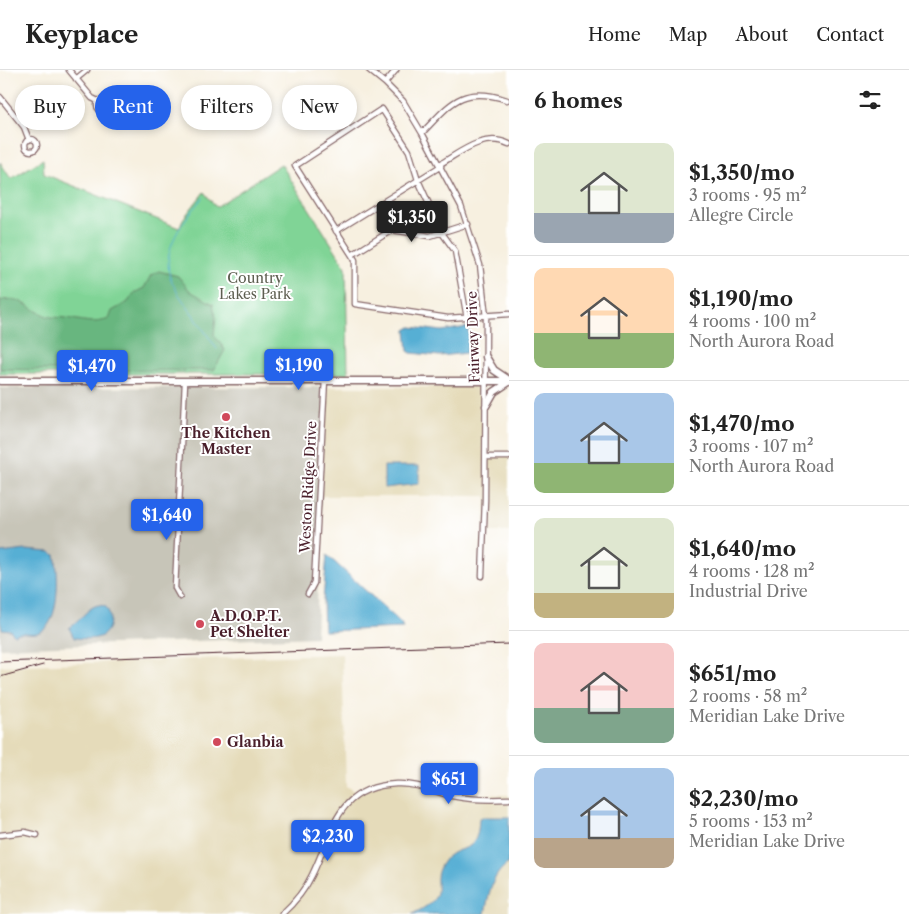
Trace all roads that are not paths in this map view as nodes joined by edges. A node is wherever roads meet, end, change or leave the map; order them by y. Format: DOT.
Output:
graph roads {
  1 [pos="69,70"];
  2 [pos="88,70"];
  3 [pos="368,70"];
  4 [pos="396,70"];
  5 [pos="76,79"];
  6 [pos="385,83"];
  7 [pos="0,97"];
  8 [pos="95,100"];
  9 [pos="506,100"];
  10 [pos="422,133"];
  11 [pos="29,140"];
  12 [pos="509,144"];
  13 [pos="440,165"];
  14 [pos="418,180"];
  15 [pos="377,206"];
  16 [pos="468,224"];
  17 [pos="392,230"];
  18 [pos="336,231"];
  19 [pos="442,232"];
  20 [pos="352,255"];
  21 [pos="509,314"];
  22 [pos="486,317"];
  23 [pos="466,318"];
  24 [pos="486,358"];
  25 [pos="325,380"];
  26 [pos="0,381"];
  27 [pos="486,381"];
  28 [pos="509,381"];
  29 [pos="184,382"];
  30 [pos="486,406"];
  31 [pos="486,457"];
  32 [pos="509,457"];
  33 [pos="482,576"];
  34 [pos="308,594"];
  35 [pos="180,596"];
  36 [pos="509,799"];
  37 [pos="0,835"];
  38 [pos="37,835"];
  39 [pos="282,914"];
  1 -- 5 [label="street"];
  2 -- 5 [label="street"];
  3 -- 6 [label="street, Fairway Drive"];
  4 -- 6 [label="street"];
  5 -- 8 [label="street"];
  6 -- 10 [label="street, Fairway Drive"];
  7 -- 11 [label="street"];
  9 -- 10 [label="street"];
  10 -- 13 [label="street, Fairway Drive"];
  12 -- 13 [label="street"];
  13 -- 14 [label="street"];
  13 -- 16 [label="street, Fairway Drive"];
  14 -- 15 [label="street"];
  14 -- 18 [label="street"];
  14 -- 19 [label="street"];
  15 -- 17 [label="street"];
  15 -- 18 [label="street"];
  16 -- 19 [label="street"];
  16 -- 22 [label="street, Fairway Drive"];
  17 -- 19 [label="street"];
  17 -- 20 [label="street"];
  18 -- 20 [label="street"];
  19 -- 23 [label="street"];
  20 -- 23 [label="street"];
  21 -- 22 [label="street"];
  22 -- 23 [label="street"];
  22 -- 24 [label="street, Fairway Drive"];
  24 -- 27 [label="street, Fairway Drive"];
  24 -- 28 [label="main road"];
  25 -- 27 [label="main road"];
  25 -- 29 [label="main road"];
  25 -- 34 [label="street, Weston Ridge Drive"];
  26 -- 29 [label="main road"];
  27 -- 28 [label="main road"];
  27 -- 30 [label="street, Fairway Drive"];
  28 -- 30 [label="main road"];
  29 -- 35 [label="street"];
  30 -- 31 [label="street, Fairway Drive"];
  31 -- 32 [label="street"];
  31 -- 33 [label="street, Fairway Drive"];
  36 -- 39 [label="street"];
  37 -- 38 [label="street"];
}
